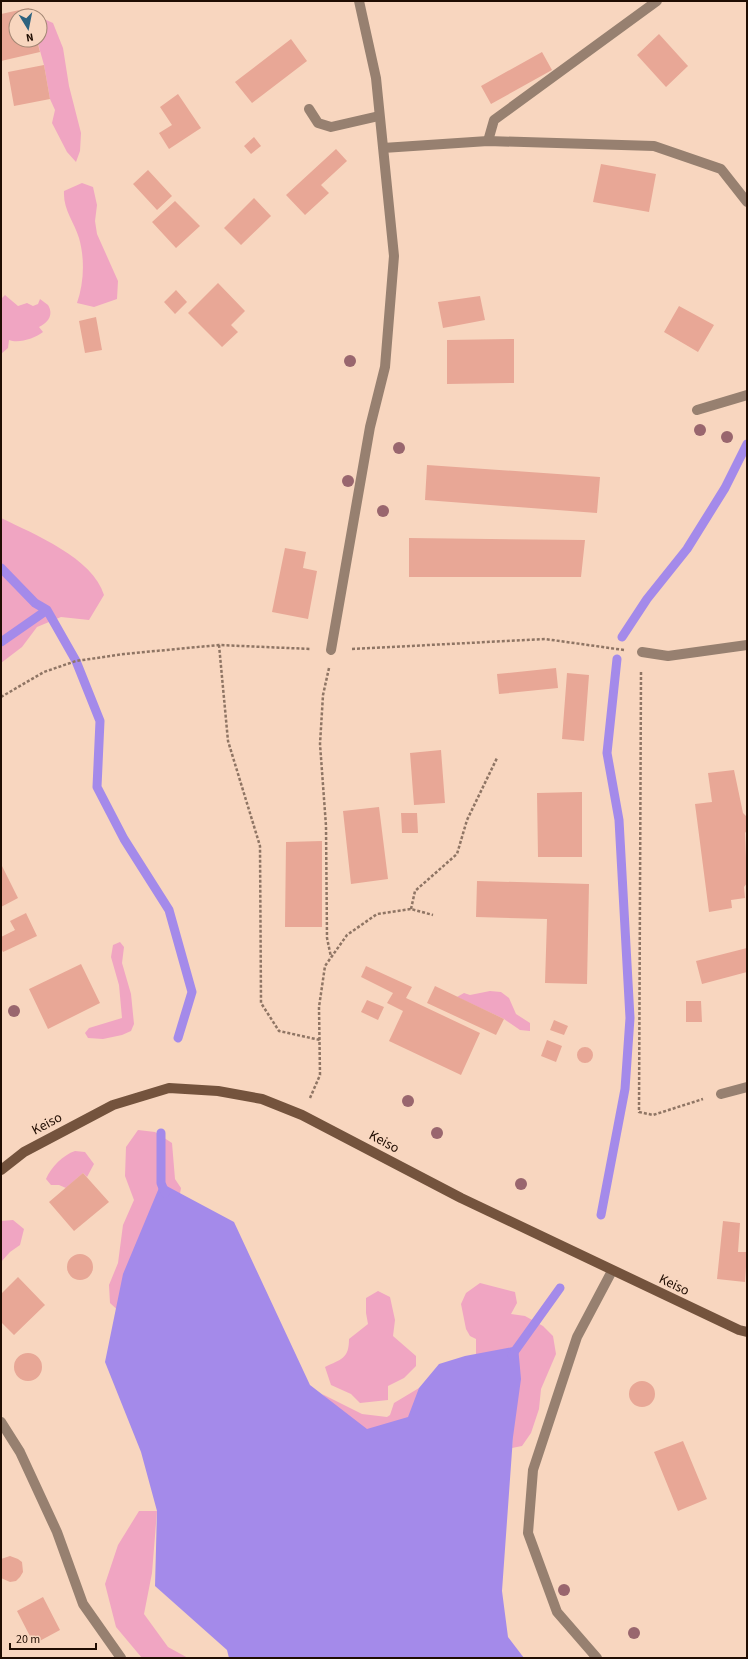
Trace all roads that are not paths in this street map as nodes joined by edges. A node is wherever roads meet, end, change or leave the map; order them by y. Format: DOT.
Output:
graph roads {
  1 [pos="359,1"];
  2 [pos="657,1"];
  3 [pos="310,109"];
  4 [pos="379,116"];
  5 [pos="488,141"];
  6 [pos="383,148"];
  7 [pos="747,202"];
  8 [pos="747,395"];
  9 [pos="697,410"];
  10 [pos="747,645"];
  11 [pos="331,650"];
  12 [pos="642,652"];
  13 [pos="747,1087"];
  14 [pos="721,1094"];
  15 [pos="1,1170"];
  16 [pos="612,1271"];
  17 [pos="747,1332"];
  18 [pos="1,1422"];
  19 [pos="121,1658"];
  20 [pos="597,1658"];
  1 -- 4 [label="street"];
  2 -- 5 [label="street"];
  3 -- 4 [label="street"];
  4 -- 6 [label="street"];
  5 -- 6 [label="street"];
  5 -- 7 [label="street"];
  6 -- 11 [label="street"];
  8 -- 9 [label="street"];
  10 -- 12 [label="street"];
  13 -- 14 [label="street"];
  15 -- 16 [label="street, Keiso"];
  16 -- 17 [label="street, Keiso"];
  16 -- 20 [label="street"];
  18 -- 19 [label="street"];
}
